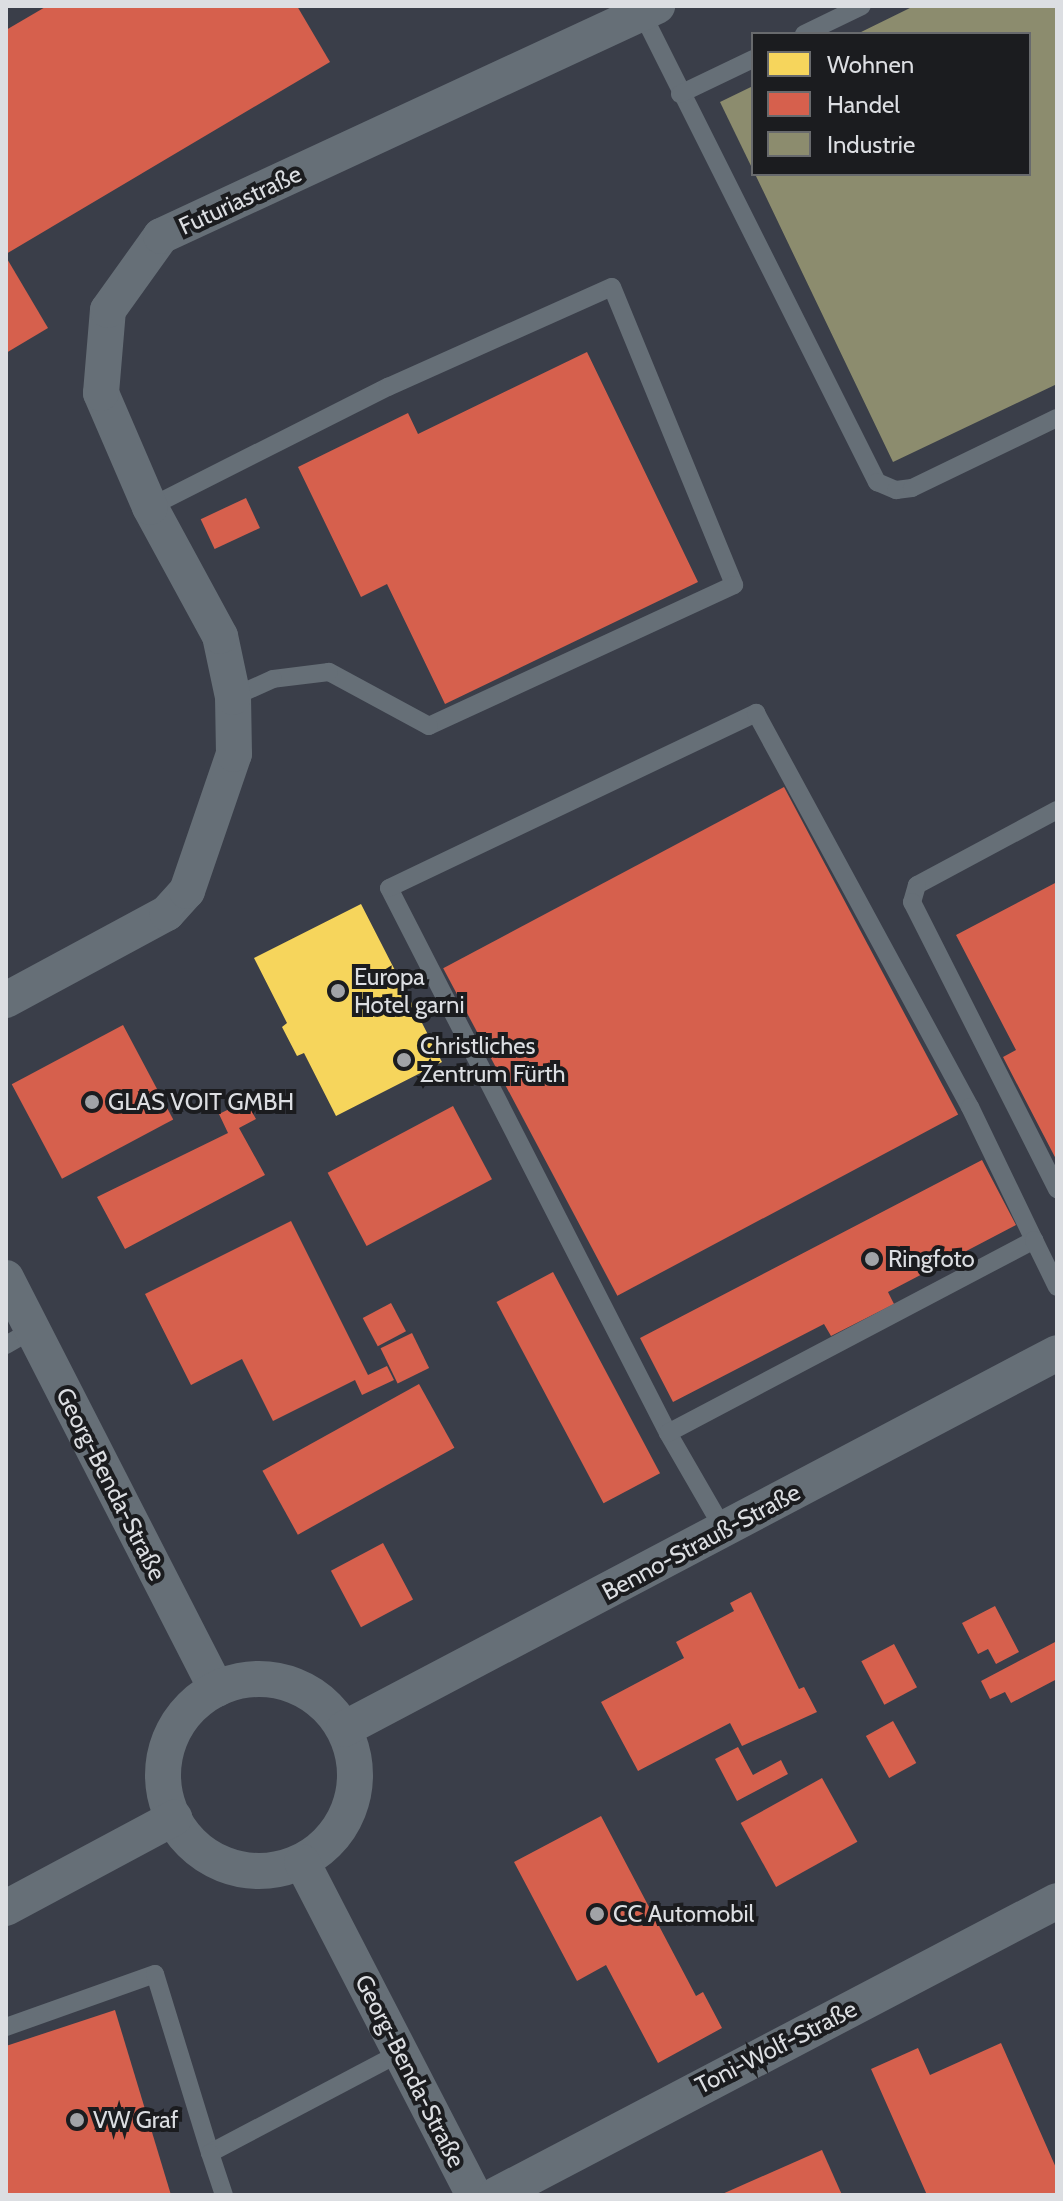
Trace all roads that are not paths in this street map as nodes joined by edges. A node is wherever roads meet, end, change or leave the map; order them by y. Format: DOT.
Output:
graph roads {
  1 [pos="862,6"];
  2 [pos="650,9"];
  3 [pos="808,32"];
  4 [pos="751,60"];
  5 [pos="680,94"];
  6 [pos="1057,418"];
  7 [pos="150,507"];
  8 [pos="233,697"];
  9 [pos="1057,810"];
  10 [pos="6,1000"];
  11 [pos="1057,1189"];
  12 [pos="1034,1240"];
  13 [pos="6,1278"];
  14 [pos="1057,1287"];
  15 [pos="19,1338"];
  16 [pos="1057,1353"];
  17 [pos="668,1433"];
  18 [pos="724,1530"];
  19 [pos="216,1689"];
  20 [pos="344,1729"];
  21 [pos="174,1818"];
  22 [pos="302,1862"];
  23 [pos="1057,1901"];
  24 [pos="6,1908"];
  25 [pos="6,2027"];
  26 [pos="400,2053"];
  27 [pos="210,2153"];
  28 [pos="224,2195"];
  29 [pos="474,2195"];
  30 [pos="496,2195"];
  1 -- 3 [label="lane"];
  2 -- 5 [label="lane"];
  2 -- 7 [label="street, Futuriastraße"];
  4 -- 5 [label="lane"];
  5 -- 6 [label="lane"];
  7 -- 8 [label="street, Futuriastraße"];
  7 -- 8 [label="lane"];
  8 -- 10 [label="street, Futuriastraße"];
  9 -- 11 [label="lane"];
  12 -- 14 [label="lane"];
  12 -- 17 [label="lane"];
  12 -- 17 [label="lane"];
  13 -- 15 [label="street, Georg-Benda-Straße"];
  15 -- 19 [label="street, Georg-Benda-Straße"];
  16 -- 18 [label="street, Benno-Strauß-Straße"];
  17 -- 18 [label="lane"];
  18 -- 20 [label="street, Benno-Strauß-Straße"];
  19 -- 20 [label="street"];
  19 -- 21 [label="street"];
  20 -- 22 [label="street"];
  21 -- 22 [label="street"];
  21 -- 24 [label="street"];
  22 -- 26 [label="street, Georg-Benda-Straße"];
  23 -- 30 [label="street, Toni-Wolf-Straße"];
  25 -- 27 [label="lane"];
  26 -- 27 [label="lane"];
  26 -- 29 [label="street, Georg-Benda-Straße"];
  27 -- 28 [label="lane"];
}
